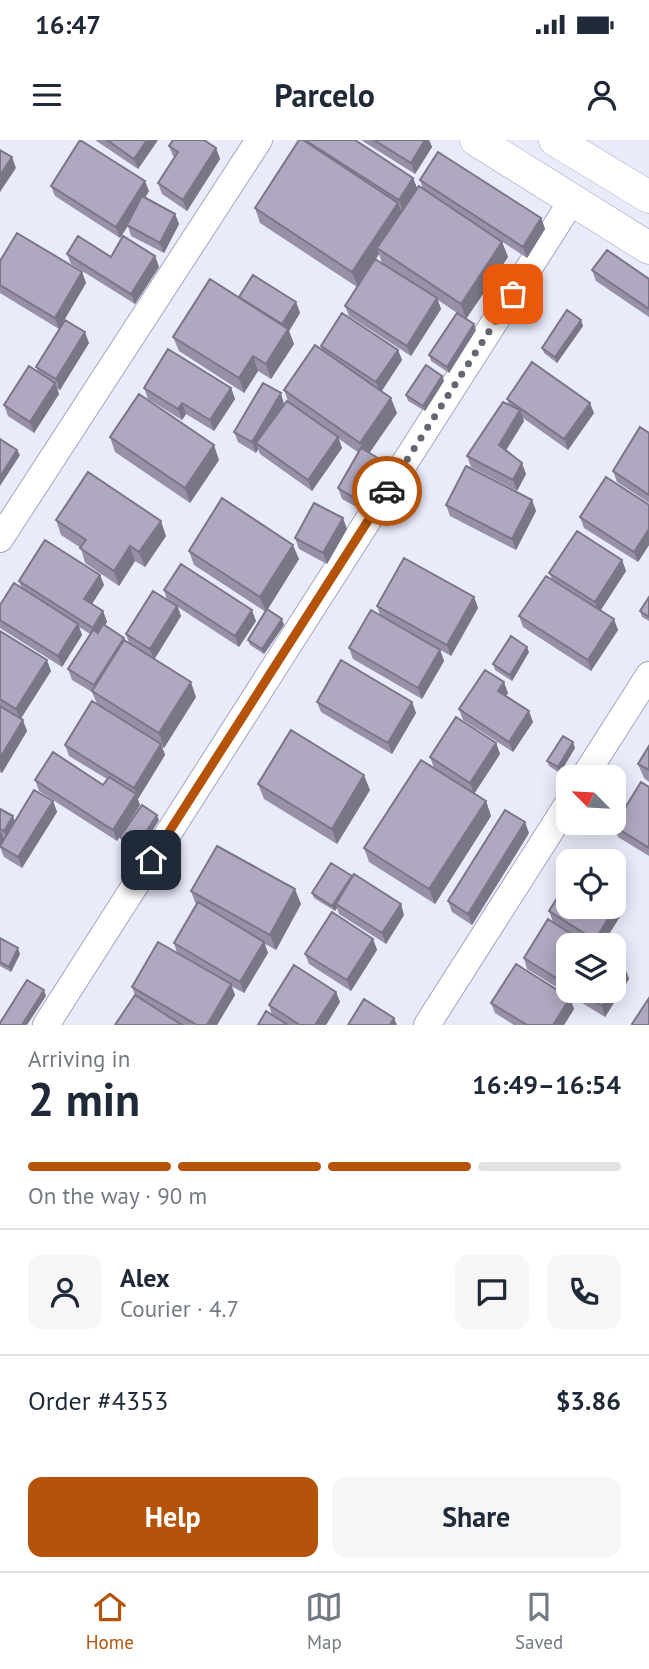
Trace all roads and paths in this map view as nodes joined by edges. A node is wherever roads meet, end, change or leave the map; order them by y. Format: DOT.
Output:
graph roads {
  1 [pos="258,140"];
  2 [pos="476,140"];
  3 [pos="555,140"];
  4 [pos="649,197"];
  5 [pos="573,199"];
  6 [pos="649,248"];
  7 [pos="0,538"];
  8 [pos="649,676"];
  9 [pos="592,765"];
  10 [pos="556,822"];
  11 [pos="46,1025"];
  12 [pos="426,1025"];
  1 -- 7 [label="street"];
  2 -- 5 [label="street"];
  3 -- 4 [label="street"];
  5 -- 6 [label="street"];
  5 -- 11 [label="street"];
  8 -- 9 [label="street"];
  10 -- 12 [label="street"];
}
